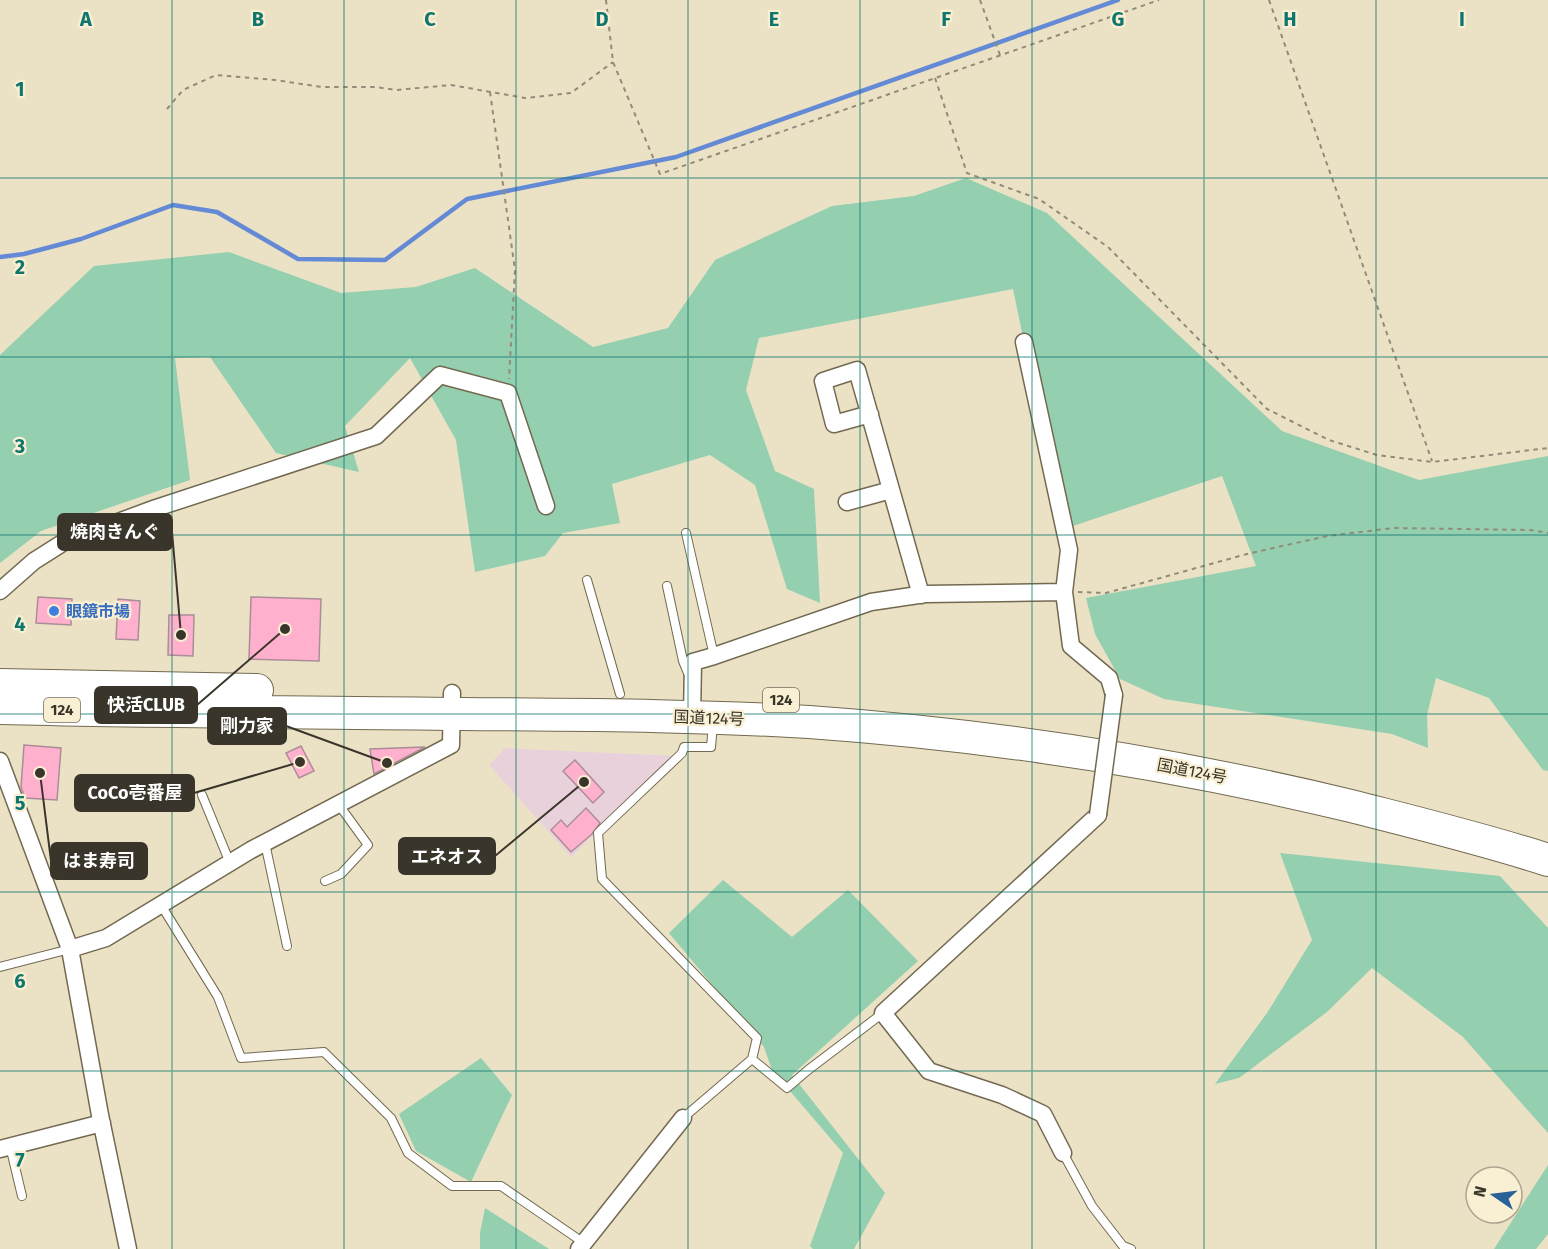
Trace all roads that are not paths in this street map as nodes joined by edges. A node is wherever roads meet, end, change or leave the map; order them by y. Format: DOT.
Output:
graph roads {
  1 [pos="1024,342"];
  2 [pos="870,414"];
  3 [pos="891,490"];
  4 [pos="847,502"];
  5 [pos="546,506"];
  6 [pos="686,533"];
  7 [pos="587,580"];
  8 [pos="666,586"];
  9 [pos="0,591"];
  10 [pos="1064,592"];
  11 [pos="921,595"];
  12 [pos="714,656"];
  13 [pos="0,685"];
  14 [pos="620,694"];
  15 [pos="452,703"];
  16 [pos="697,703"];
  17 [pos="0,708"];
  18 [pos="0,762"];
  19 [pos="202,795"];
  20 [pos="339,805"];
  21 [pos="1548,838"];
  22 [pos="265,843"];
  23 [pos="1548,860"];
  24 [pos="230,863"];
  25 [pos="325,881"];
  26 [pos="161,905"];
  27 [pos="287,946"];
  28 [pos="70,950"];
  29 [pos="0,967"];
  30 [pos="883,1013"];
  31 [pos="752,1059"];
  32 [pos="683,1118"];
  33 [pos="102,1123"];
  34 [pos="5,1147"];
  35 [pos="1063,1153"];
  36 [pos="22,1196"];
  37 [pos="586,1247"];
  38 [pos="128,1249"];
  39 [pos="1131,1249"];
  1 -- 10 [label="street"];
  2 -- 3 [label="street"];
  3 -- 4 [label="street"];
  3 -- 11 [label="street"];
  5 -- 9 [label="street"];
  6 -- 12 [label="lane"];
  7 -- 14 [label="lane"];
  8 -- 16 [label="lane"];
  10 -- 11 [label="street"];
  10 -- 30 [label="street, bridge"];
  11 -- 12 [label="street"];
  12 -- 16 [label="street"];
  13 -- 15 [label="highway, 国道124号 / 124"];
  14 -- 15 [label="highway, 国道124号 / 124"];
  14 -- 16 [label="highway, 国道124号 / 124"];
  15 -- 16 [label="highway, 国道124号 / 124"];
  15 -- 17 [label="highway, 国道124号 / 124"];
  15 -- 20 [label="street"];
  16 -- 21 [label="highway, 国道124号 / 124"];
  16 -- 23 [label="highway, 国道124号 / 124"];
  16 -- 31 [label="lane"];
  18 -- 28 [label="street"];
  19 -- 24 [label="lane"];
  20 -- 22 [label="street"];
  20 -- 25 [label="lane"];
  22 -- 24 [label="street"];
  22 -- 27 [label="lane"];
  24 -- 26 [label="street"];
  26 -- 28 [label="street"];
  26 -- 37 [label="lane"];
  28 -- 29 [label="lane"];
  28 -- 33 [label="street"];
  30 -- 31 [label="lane"];
  30 -- 35 [label="street"];
  31 -- 32 [label="lane"];
  32 -- 37 [label="street"];
  33 -- 34 [label="street"];
  33 -- 38 [label="street"];
  34 -- 36 [label="lane"];
  35 -- 39 [label="lane"];
}
